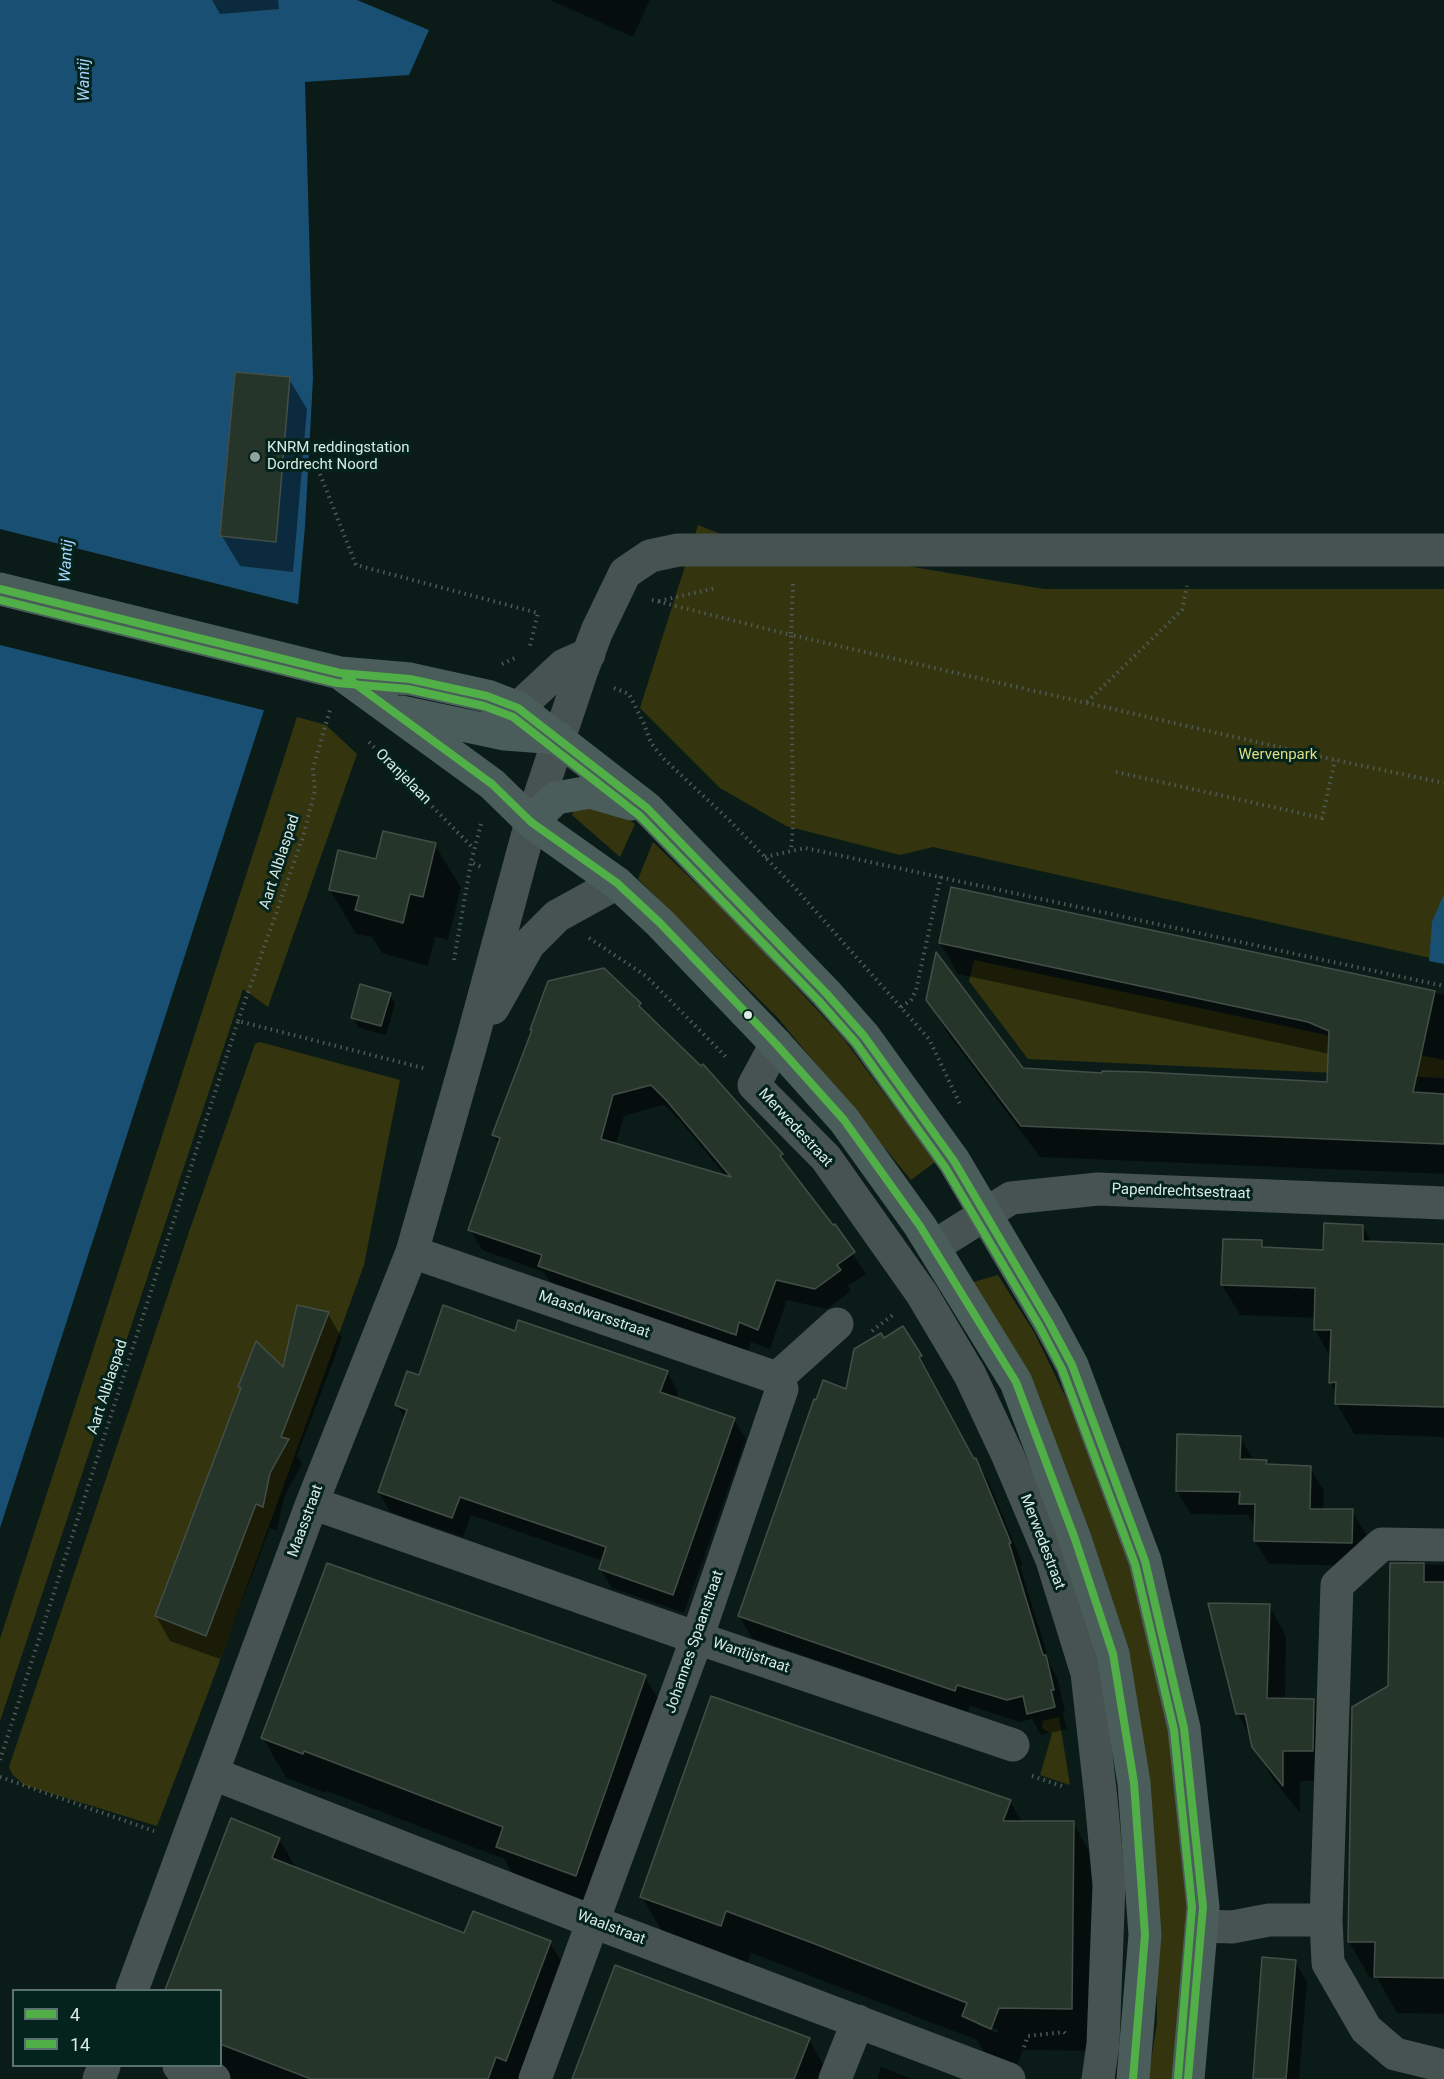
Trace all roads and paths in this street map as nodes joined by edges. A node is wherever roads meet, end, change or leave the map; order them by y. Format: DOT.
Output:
graph roads {
  1 [pos="320,474"];
  2 [pos="1444,550"];
  3 [pos="621,582"];
  4 [pos="793,585"];
  5 [pos="1187,588"];
  6 [pos="0,589"];
  7 [pos="791,635"];
  8 [pos="529,651"];
  9 [pos="589,654"];
  10 [pos="340,673"];
  11 [pos="1086,703"];
  12 [pos="518,708"];
  13 [pos="393,711"];
  14 [pos="339,714"];
  15 [pos="363,737"];
  16 [pos="558,738"];
  17 [pos="1335,760"];
  18 [pos="1116,772"];
  19 [pos="1444,783"];
  20 [pos="647,808"];
  21 [pos="531,822"];
  22 [pos="473,849"];
  23 [pos="791,851"];
  24 [pos="765,857"];
  25 [pos="941,876"];
  26 [pos="617,884"];
  27 [pos="557,916"];
  28 [pos="1444,986"];
  29 [pos="901,1007"];
  30 [pos="238,1021"];
  31 [pos="776,1044"];
  32 [pos="465,1063"];
  33 [pos="754,1085"];
  34 [pos="1444,1203"];
  35 [pos="986,1213"];
  36 [pos="933,1247"];
  37 [pos="412,1251"];
  38 [pos="922,1294"];
  39 [pos="837,1324"];
  40 [pos="777,1378"];
  41 [pos="312,1503"];
  42 [pos="1444,1545"];
  43 [pos="697,1638"];
  44 [pos="1013,1745"];
  45 [pos="0,1760"];
  46 [pos="214,1774"];
  47 [pos="0,1777"];
  48 [pos="1101,1799"];
  49 [pos="186,1843"];
  50 [pos="1326,1920"];
  51 [pos="594,1922"];
  52 [pos="1201,1926"];
  53 [pos="132,1989"];
  54 [pos="858,2021"];
  55 [pos="1103,2044"];
  56 [pos="1444,2066"];
  57 [pos="182,2067"];
  58 [pos="1015,2068"];
  59 [pos="214,2079"];
  60 [pos="535,2079"];
  61 [pos="836,2079"];
  62 [pos="1098,2079"];
  63 [pos="1133,2079"];
  64 [pos="1188,2079"];
  1 -- 8 [label="path"];
  2 -- 3 [label="street"];
  3 -- 7 [label="path"];
  3 -- 9 [label="street, Maasstraat"];
  4 -- 7 [label="path"];
  5 -- 11 [label="path"];
  6 -- 10 [label="main road"];
  7 -- 11 [label="path"];
  7 -- 23 [label="path"];
  9 -- 12 [label="street"];
  9 -- 16 [label="street, Maasstraat"];
  10 -- 12 [label="main road"];
  10 -- 13 [label="main road"];
  11 -- 17 [label="path"];
  12 -- 16 [label="main road"];
  13 -- 16 [label="main road"];
  13 -- 21 [label="main road"];
  14 -- 30 [label="path, Aart Alblaspad"];
  15 -- 22 [label="path, Oranjelaan"];
  16 -- 20 [label="main road"];
  16 -- 21 [label="street, Maasstraat"];
  17 -- 18 [label="path"];
  17 -- 19 [label="path"];
  20 -- 21 [label="main road"];
  20 -- 35 [label="main road"];
  21 -- 26 [label="main road, Merwedestraat"];
  21 -- 32 [label="street, Maasstraat"];
  23 -- 24 [label="path"];
  23 -- 25 [label="path"];
  25 -- 28 [label="path"];
  25 -- 29 [label="path"];
  26 -- 27 [label="street, Maasstraat"];
  26 -- 31 [label="main road, Merwedestraat"];
  27 -- 32 [label="street, Maasstraat"];
  27 -- 33 [label="path, Merwedestraat"];
  30 -- 32 [label="path"];
  30 -- 45 [label="path, Aart Alblaspad"];
  31 -- 33 [label="street, Merwedestraat"];
  31 -- 36 [label="main road, Merwedestraat"];
  32 -- 37 [label="street, Maasstraat"];
  33 -- 38 [label="street, Merwedestraat"];
  34 -- 35 [label="street, Papendrechtsestraat"];
  35 -- 36 [label="street, Papendrechtsestraat"];
  35 -- 52 [label="main road"];
  36 -- 63 [label="main road, Merwedestraat"];
  37 -- 40 [label="street, Maasdwarsstraat"];
  37 -- 41 [label="street, Maasstraat"];
  38 -- 39 [label="path"];
  38 -- 48 [label="street, Merwedestraat"];
  39 -- 40 [label="street"];
  40 -- 43 [label="street, Johannes Spaanstraat"];
  41 -- 43 [label="street, Wantijstraat"];
  41 -- 46 [label="street, Maasstraat"];
  42 -- 50 [label="street"];
  43 -- 44 [label="street, Wantijstraat"];
  43 -- 51 [label="street, Johannes Spaanstraat"];
  44 -- 48 [label="path"];
  46 -- 49 [label="street, Maasstraat"];
  46 -- 51 [label="street, Waalstraat"];
  47 -- 49 [label="path"];
  48 -- 55 [label="street, Merwedestraat"];
  49 -- 53 [label="street, Maasstraat"];
  50 -- 52 [label="street"];
  50 -- 56 [label="street"];
  51 -- 54 [label="street, Waalstraat"];
  51 -- 60 [label="street, Johannes Spaanstraat"];
  52 -- 64 [label="main road"];
  54 -- 58 [label="street, Waalstraat"];
  54 -- 61 [label="street"];
  55 -- 58 [label="path"];
  55 -- 62 [label="street, Merwedestraat"];
  57 -- 59 [label="street"];
}
